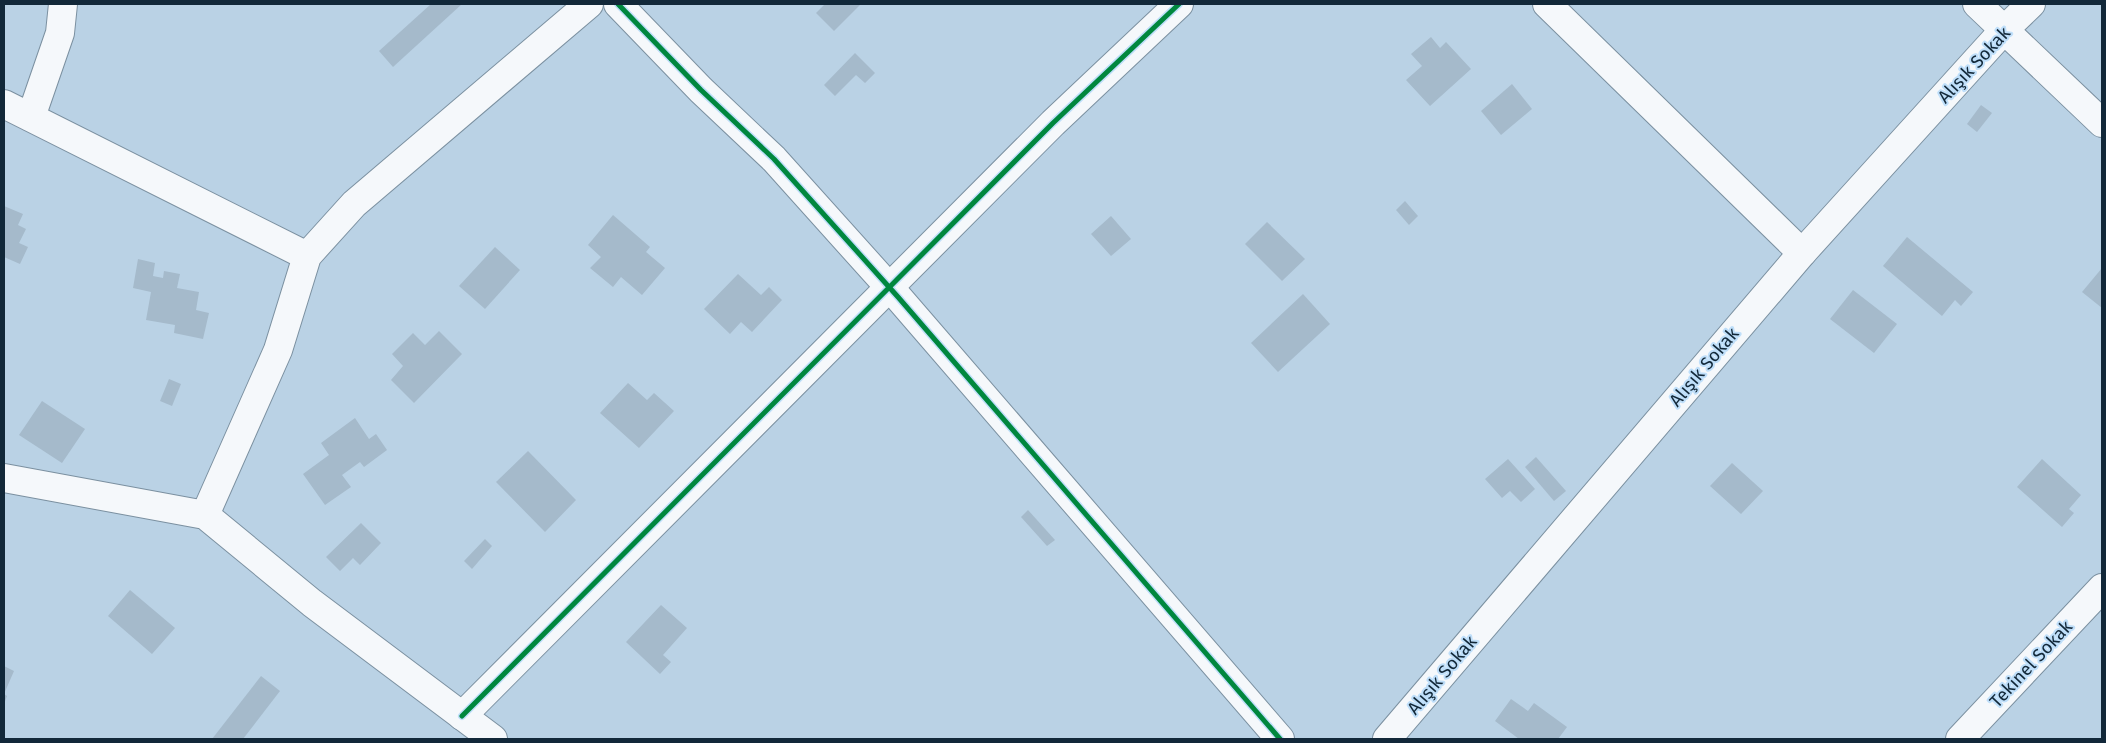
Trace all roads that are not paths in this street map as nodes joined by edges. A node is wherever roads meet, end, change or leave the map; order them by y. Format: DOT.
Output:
graph roads {
  1 [pos="63,4"];
  2 [pos="589,4"];
  3 [pos="618,4"];
  4 [pos="1179,4"];
  5 [pos="1547,4"];
  6 [pos="1977,4"];
  7 [pos="2031,4"];
  8 [pos="2004,30"];
  9 [pos="4,104"];
  10 [pos="31,117"];
  11 [pos="2102,123"];
  12 [pos="1802,253"];
  13 [pos="307,256"];
  14 [pos="890,288"];
  15 [pos="4,478"];
  16 [pos="205,515"];
  17 [pos="2102,588"];
  18 [pos="462,716"];
  19 [pos="493,739"];
  20 [pos="1280,739"];
  21 [pos="1387,739"];
  22 [pos="1960,739"];
  1 -- 10 [label="street"];
  2 -- 13 [label="street"];
  3 -- 14 [label="street"];
  4 -- 14 [label="street"];
  5 -- 12 [label="street"];
  6 -- 8 [label="street"];
  7 -- 8 [label="street, Alışık Sokak"];
  8 -- 11 [label="street"];
  8 -- 12 [label="street, Alışık Sokak"];
  9 -- 10 [label="street"];
  10 -- 13 [label="street"];
  12 -- 21 [label="street, Alışık Sokak"];
  13 -- 16 [label="street"];
  14 -- 18 [label="street"];
  14 -- 20 [label="street"];
  15 -- 16 [label="street"];
  16 -- 18 [label="street"];
  17 -- 22 [label="street, Tekinel Sokak"];
  18 -- 19 [label="street"];
}
